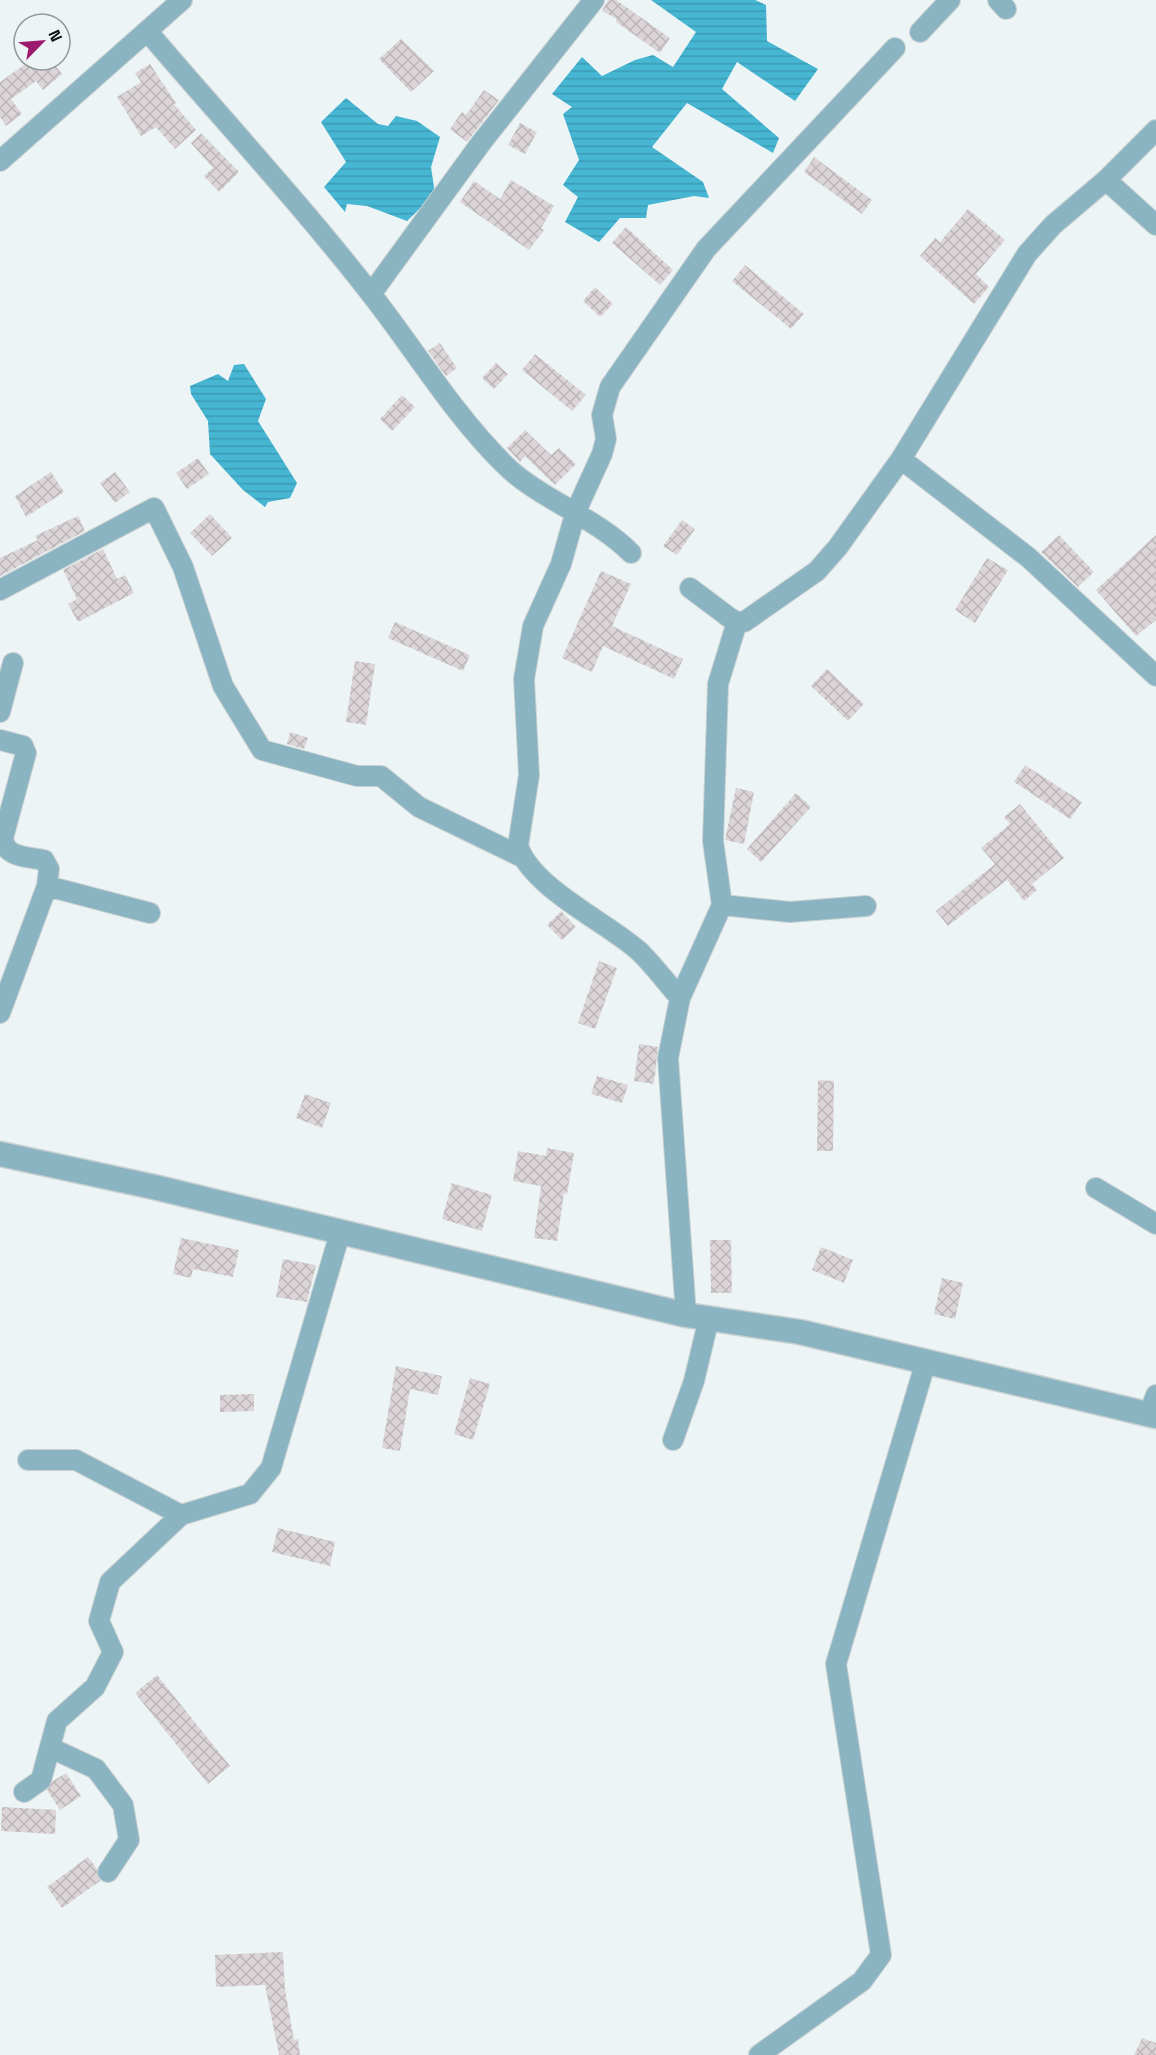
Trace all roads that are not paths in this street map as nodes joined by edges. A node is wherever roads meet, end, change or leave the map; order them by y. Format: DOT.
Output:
graph roads {
  1 [pos="182,0"];
  2 [pos="594,0"];
  3 [pos="950,0"];
  4 [pos="148,32"];
  5 [pos="920,32"];
  6 [pos="895,48"];
  7 [pos="1156,130"];
  8 [pos="0,161"];
  9 [pos="1106,180"];
  10 [pos="1156,225"];
  11 [pos="371,294"];
  12 [pos="901,459"];
  13 [pos="576,511"];
  14 [pos="631,553"];
  15 [pos="690,588"];
  16 [pos="0,590"];
  17 [pos="737,622"];
  18 [pos="13,663"];
  19 [pos="1156,676"];
  20 [pos="0,712"];
  21 [pos="0,740"];
  22 [pos="522,857"];
  23 [pos="47,886"];
  24 [pos="722,905"];
  25 [pos="866,906"];
  26 [pos="150,913"];
  27 [pos="680,998"];
  28 [pos="0,1012"];
  29 [pos="0,1154"];
  30 [pos="1096,1188"];
  31 [pos="1156,1224"];
  32 [pos="340,1233"];
  33 [pos="698,1316"];
  34 [pos="926,1361"];
  35 [pos="1154,1408"];
  36 [pos="672,1440"];
  37 [pos="28,1460"];
  38 [pos="181,1515"];
  39 [pos="51,1748"];
  40 [pos="24,1792"];
  41 [pos="108,1872"];
  42 [pos="759,2055"];
  1 -- 4 [label="street"];
  2 -- 11 [label="street"];
  3 -- 5 [label="street"];
  4 -- 8 [label="street"];
  4 -- 11 [label="street"];
  6 -- 13 [label="street"];
  7 -- 9 [label="street"];
  9 -- 10 [label="street"];
  9 -- 12 [label="street"];
  11 -- 13 [label="street"];
  12 -- 17 [label="street"];
  12 -- 19 [label="street"];
  13 -- 14 [label="street"];
  13 -- 22 [label="street"];
  15 -- 17 [label="street"];
  16 -- 22 [label="street"];
  17 -- 24 [label="street"];
  18 -- 20 [label="street"];
  21 -- 23 [label="street"];
  22 -- 27 [label="street"];
  23 -- 26 [label="street"];
  23 -- 28 [label="street"];
  24 -- 25 [label="street"];
  24 -- 27 [label="street"];
  27 -- 33 [label="street"];
  29 -- 32 [label="street"];
  30 -- 31 [label="street"];
  32 -- 33 [label="street"];
  32 -- 38 [label="street"];
  33 -- 34 [label="street"];
  33 -- 36 [label="street"];
  34 -- 35 [label="street"];
  34 -- 42 [label="street"];
  37 -- 38 [label="street"];
  38 -- 39 [label="street"];
  39 -- 40 [label="street"];
  39 -- 41 [label="street"];
}
